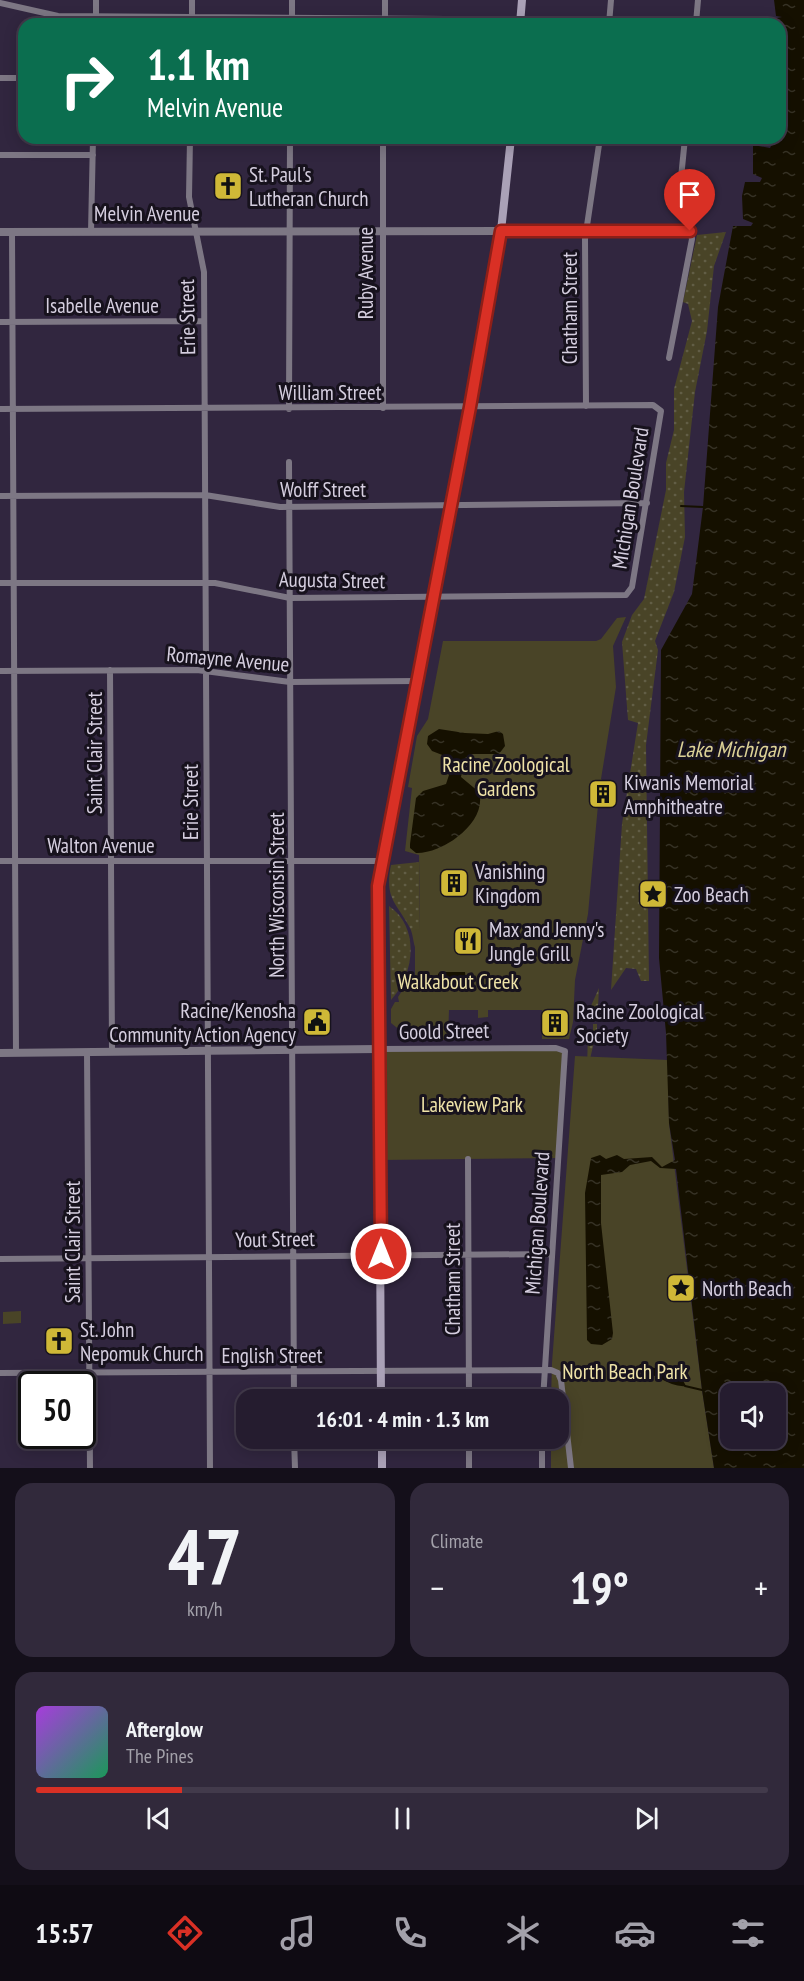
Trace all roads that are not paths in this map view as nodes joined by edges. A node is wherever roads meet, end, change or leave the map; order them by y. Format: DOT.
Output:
graph roads {
  1 [pos="96,0"];
  2 [pos="192,0"];
  3 [pos="292,0"];
  4 [pos="385,0"];
  5 [pos="522,0"];
  6 [pos="611,0"];
  7 [pos="698,0"];
  8 [pos="0,3"];
  9 [pos="77,18"];
  10 [pos="96,18"];
  11 [pos="192,18"];
  12 [pos="292,18"];
  13 [pos="385,18"];
  14 [pos="521,18"];
  15 [pos="610,18"];
  16 [pos="696,18"];
  17 [pos="0,78"];
  18 [pos="18,78"];
  19 [pos="93,144"];
  20 [pos="190,144"];
  21 [pos="290,144"];
  22 [pos="383,144"];
  23 [pos="510,144"];
  24 [pos="599,144"];
  25 [pos="684,144"];
  26 [pos="0,155"];
  27 [pos="93,155"];
  28 [pos="195,231"];
  29 [pos="288,231"];
  30 [pos="501,231"];
  31 [pos="587,231"];
  32 [pos="690,231"];
  33 [pos="0,232"];
  34 [pos="12,232"];
  35 [pos="92,232"];
  36 [pos="381,232"];
  37 [pos="204,321"];
  38 [pos="0,322"];
  39 [pos="12,322"];
  40 [pos="669,358"];
  41 [pos="586,406"];
  42 [pos="470,407"];
  43 [pos="205,408"];
  44 [pos="383,408"];
  45 [pos="659,408"];
  46 [pos="0,409"];
  47 [pos="13,409"];
  48 [pos="289,409"];
  49 [pos="289,462"];
  50 [pos="205,495"];
  51 [pos="0,496"];
  52 [pos="13,496"];
  53 [pos="647,503"];
  54 [pos="451,504"];
  55 [pos="289,507"];
  56 [pos="0,583"];
  57 [pos="14,583"];
  58 [pos="205,583"];
  59 [pos="629,593"];
  60 [pos="434,597"];
  61 [pos="290,598"];
  62 [pos="0,670"];
  63 [pos="14,670"];
  64 [pos="110,670"];
  65 [pos="206,670"];
  66 [pos="417,681"];
  67 [pos="290,682"];
  68 [pos="292,859"];
  69 [pos="0,861"];
  70 [pos="15,861"];
  71 [pos="111,861"];
  72 [pos="207,861"];
  73 [pos="382,861"];
  74 [pos="379,1049"];
  75 [pos="563,1049"];
  76 [pos="293,1050"];
  77 [pos="87,1052"];
  78 [pos="112,1052"];
  79 [pos="208,1052"];
  80 [pos="0,1053"];
  81 [pos="16,1053"];
  82 [pos="468,1159"];
  83 [pos="381,1254"];
  84 [pos="468,1254"];
  85 [pos="551,1254"];
  86 [pos="294,1256"];
  87 [pos="209,1257"];
  88 [pos="88,1258"];
  89 [pos="0,1259"];
  90 [pos="544,1369"];
  91 [pos="381,1370"];
  92 [pos="468,1370"];
  93 [pos="89,1371"];
  94 [pos="294,1371"];
  95 [pos="210,1372"];
  96 [pos="0,1373"];
  97 [pos="18,1373"];
  98 [pos="96,1373"];
  99 [pos="294,1389"];
  100 [pos="381,1389"];
  101 [pos="469,1389"];
  102 [pos="543,1389"];
  103 [pos="90,1449"];
  104 [pos="294,1449"];
  105 [pos="382,1449"];
  106 [pos="469,1449"];
  107 [pos="542,1449"];
  108 [pos="90,1468"];
  109 [pos="210,1468"];
  110 [pos="295,1468"];
  111 [pos="382,1468"];
  112 [pos="469,1468"];
  113 [pos="542,1468"];
  114 [pos="571,1468"];
  1 -- 10 [label="street"];
  2 -- 11 [label="street"];
  3 -- 12 [label="street"];
  4 -- 13 [label="street"];
  5 -- 14 [label="main road"];
  6 -- 15 [label="street"];
  7 -- 16 [label="street"];
  8 -- 9 [label="street"];
  17 -- 18 [label="street"];
  19 -- 27 [label="street"];
  20 -- 28 [label="street, Erie Street"];
  21 -- 29 [label="street"];
  22 -- 36 [label="street, Ruby Avenue"];
  23 -- 30 [label="main road"];
  24 -- 31 [label="street, Chatham Street"];
  25 -- 32 [label="street"];
  26 -- 27 [label="street"];
  27 -- 35 [label="street"];
  28 -- 29 [label="street, Melvin Avenue"];
  28 -- 35 [label="street, Melvin Avenue"];
  28 -- 37 [label="street, Erie Street"];
  29 -- 36 [label="street, Melvin Avenue"];
  29 -- 48 [label="street"];
  30 -- 31 [label="street, Melvin Avenue"];
  30 -- 36 [label="street, Melvin Avenue"];
  30 -- 42 [label="main road"];
  31 -- 32 [label="street, Melvin Avenue"];
  31 -- 41 [label="street, Chatham Street"];
  32 -- 40 [label="street"];
  33 -- 34 [label="street, Melvin Avenue"];
  34 -- 35 [label="street, Melvin Avenue"];
  34 -- 39 [label="street"];
  36 -- 44 [label="street, Ruby Avenue"];
  37 -- 39 [label="street, Isabelle Avenue"];
  37 -- 43 [label="street, Erie Street"];
  38 -- 39 [label="street, Isabelle Avenue"];
  39 -- 47 [label="street"];
  41 -- 42 [label="street, William Street"];
  41 -- 45 [label="street, William Street"];
  42 -- 44 [label="street, William Street"];
  42 -- 54 [label="main road"];
  43 -- 47 [label="street, William Street"];
  43 -- 48 [label="street, William Street"];
  43 -- 50 [label="street, Erie Street"];
  44 -- 48 [label="street, William Street"];
  45 -- 53 [label="street, Michigan Boulevard"];
  46 -- 47 [label="street, William Street"];
  47 -- 52 [label="street"];
  49 -- 55 [label="street, North Wisconsin Street"];
  50 -- 52 [label="street, Wolff Street"];
  50 -- 55 [label="street, Wolff Street"];
  50 -- 58 [label="street, Erie Street"];
  51 -- 52 [label="street, Wolff Street"];
  52 -- 57 [label="street"];
  53 -- 54 [label="street, Wolff Street"];
  53 -- 59 [label="street, Michigan Boulevard"];
  54 -- 55 [label="street, Wolff Street"];
  54 -- 60 [label="main road"];
  55 -- 61 [label="street, North Wisconsin Street"];
  56 -- 57 [label="street, Augusta Street"];
  57 -- 58 [label="street, Augusta Street"];
  57 -- 63 [label="street"];
  58 -- 61 [label="street, Augusta Street"];
  58 -- 65 [label="street, Erie Street"];
  59 -- 60 [label="street, Augusta Street"];
  60 -- 61 [label="street, Augusta Street"];
  60 -- 66 [label="main road"];
  61 -- 67 [label="street, North Wisconsin Street"];
  62 -- 63 [label="street, Romayne Avenue"];
  63 -- 64 [label="street, Romayne Avenue"];
  63 -- 70 [label="street"];
  64 -- 65 [label="street, Romayne Avenue"];
  64 -- 71 [label="street, Saint Clair Street"];
  65 -- 67 [label="street, Romayne Avenue"];
  65 -- 72 [label="street, Erie Street"];
  66 -- 67 [label="street, Romayne Avenue"];
  66 -- 73 [label="main road"];
  67 -- 68 [label="street, North Wisconsin Street"];
  68 -- 72 [label="street, Walton Avenue"];
  68 -- 73 [label="street, Walton Avenue"];
  68 -- 76 [label="street, North Wisconsin Street"];
  69 -- 70 [label="street, Walton Avenue"];
  70 -- 71 [label="street, Walton Avenue"];
  70 -- 81 [label="street"];
  71 -- 72 [label="street, Walton Avenue"];
  71 -- 78 [label="street, Saint Clair Street"];
  72 -- 79 [label="street, Erie Street"];
  73 -- 74 [label="main road"];
  74 -- 75 [label="street, Goold Street"];
  74 -- 76 [label="street, Goold Street"];
  74 -- 83 [label="main road"];
  75 -- 85 [label="street, Michigan Boulevard"];
  76 -- 79 [label="street, Goold Street"];
  76 -- 86 [label="street, North Wisconsin Street"];
  77 -- 78 [label="street, Goold Street"];
  77 -- 81 [label="street, Goold Street"];
  77 -- 88 [label="street, Saint Clair Street"];
  78 -- 79 [label="street, Goold Street"];
  79 -- 87 [label="street, Erie Street"];
  80 -- 81 [label="street, Goold Street"];
  82 -- 84 [label="street, Chatham Street"];
  83 -- 84 [label="street, Yout Street"];
  83 -- 86 [label="street, Yout Street"];
  83 -- 91 [label="main road"];
  84 -- 85 [label="street, Yout Street"];
  84 -- 92 [label="street, Chatham Street"];
  85 -- 90 [label="street, Michigan Boulevard"];
  86 -- 87 [label="street, Yout Street"];
  86 -- 94 [label="street, North Wisconsin Street"];
  87 -- 88 [label="street, Yout Street"];
  87 -- 95 [label="street, Erie Street"];
  88 -- 89 [label="street, Yout Street"];
  88 -- 93 [label="street, Saint Clair Street"];
  90 -- 92 [label="street, English Street"];
  90 -- 102 [label="street, Michigan Boulevard"];
  90 -- 114 [label="street"];
  91 -- 92 [label="street, English Street"];
  91 -- 94 [label="street, English Street"];
  91 -- 100 [label="main road"];
  92 -- 101 [label="street, Chatham Street"];
  94 -- 95 [label="street, English Street"];
  94 -- 99 [label="street, North Wisconsin Street"];
  95 -- 98 [label="street, English Street"];
  95 -- 109 [label="street, Erie Street"];
  96 -- 97 [label="street, English Street"];
  103 -- 108 [label="street, Saint Clair Street"];
  104 -- 110 [label="street"];
  105 -- 111 [label="main road"];
  106 -- 112 [label="street"];
  107 -- 113 [label="street"];
}
